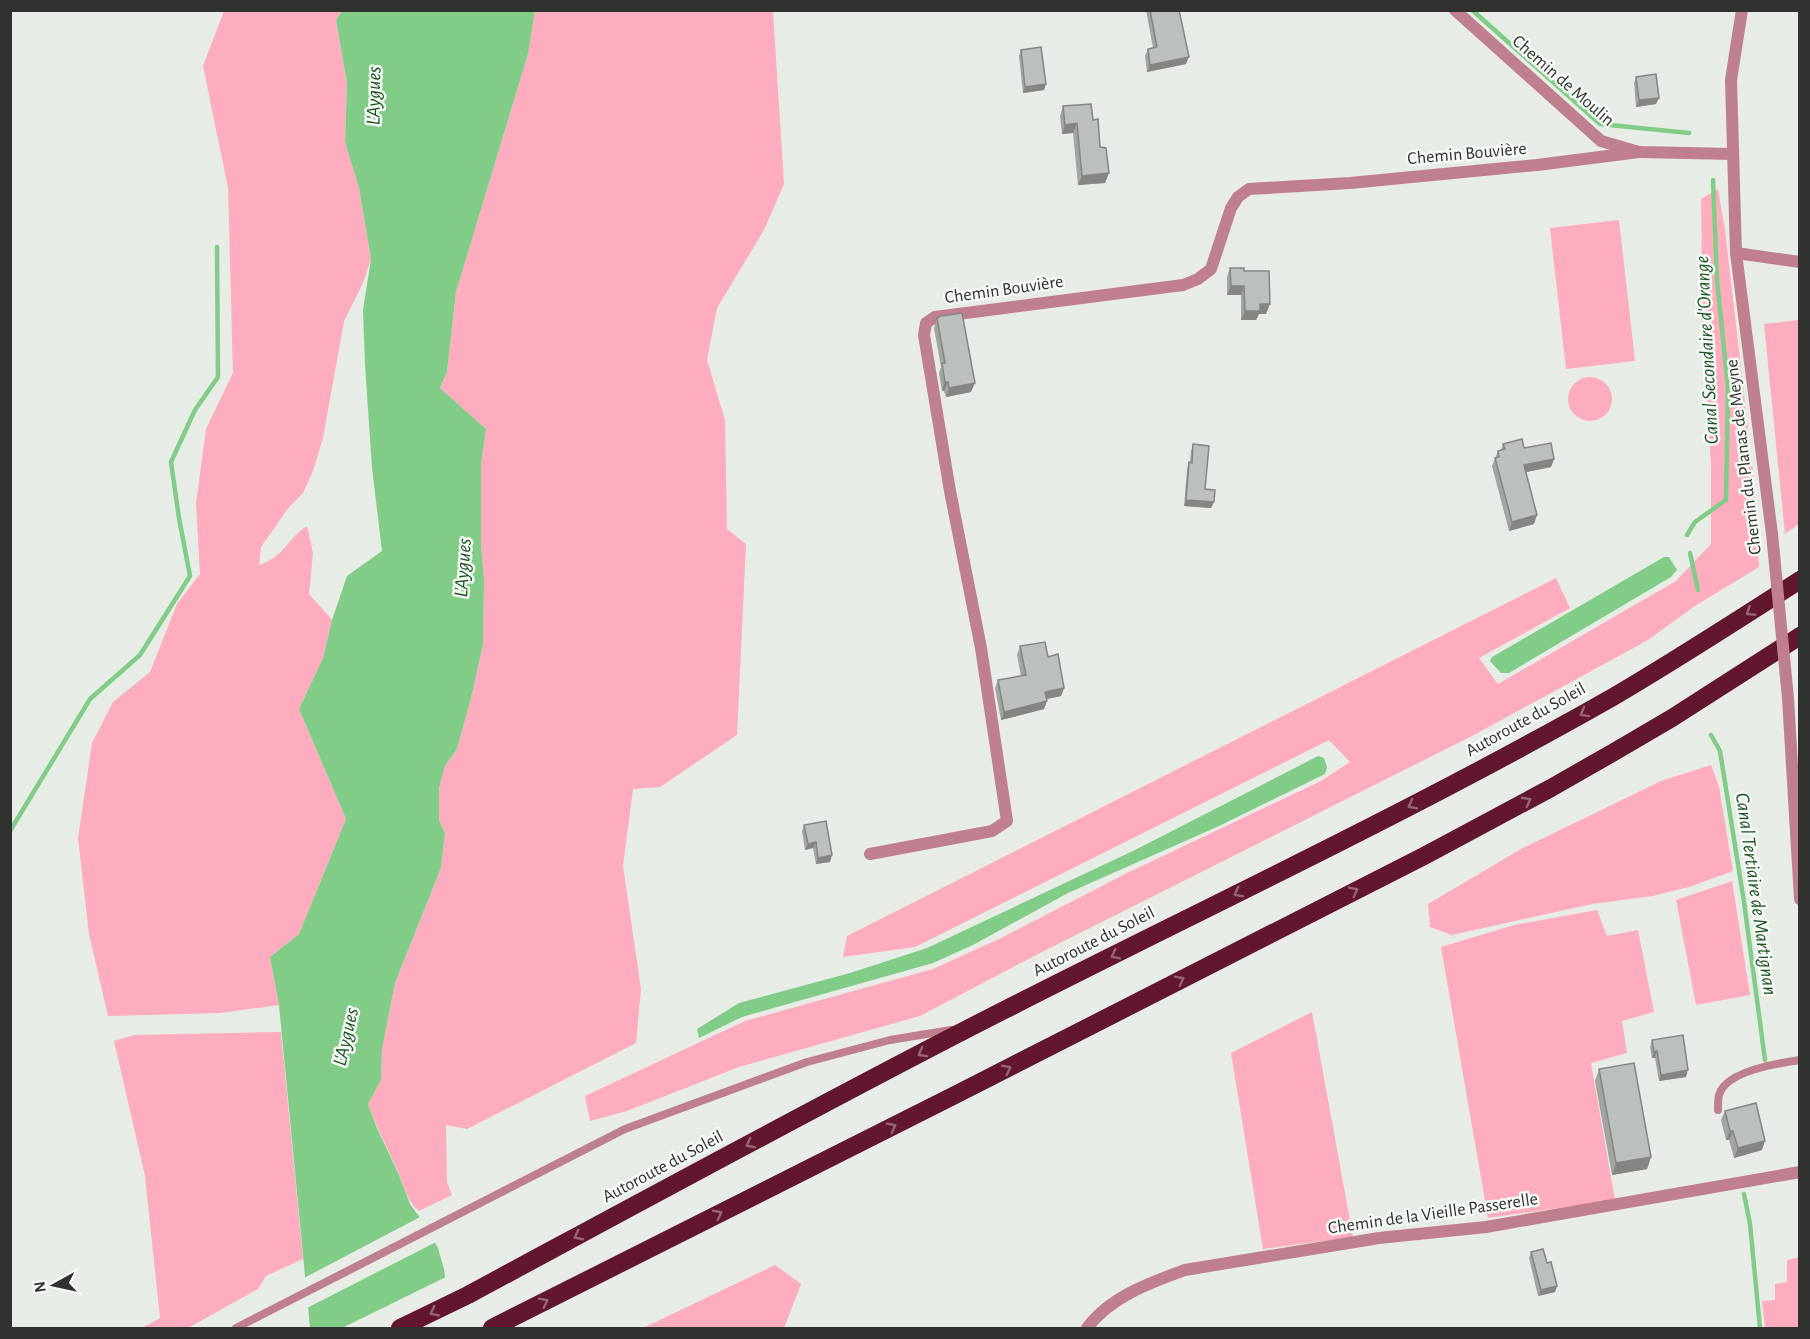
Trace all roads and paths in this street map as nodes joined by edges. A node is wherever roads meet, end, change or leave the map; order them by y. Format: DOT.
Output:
graph roads {
  1 [pos="1455,10"];
  2 [pos="1742,10"];
  3 [pos="1639,152"];
  4 [pos="1732,154"];
  5 [pos="1736,253"];
  6 [pos="1800,262"];
  7 [pos="1800,580"];
  8 [pos="1800,636"];
  9 [pos="870,854"];
  10 [pos="1800,899"];
  11 [pos="971,1027"];
  12 [pos="1800,1060"];
  13 [pos="1718,1110"];
  14 [pos="1800,1172"];
  15 [pos="236,1329"];
  16 [pos="400,1329"];
  17 [pos="492,1329"];
  18 [pos="1087,1329"];
  1 -- 3 [label="street, Chemin de Moulin"];
  2 -- 4 [label="street, Chemin du Planas de Meyne"];
  3 -- 4 [label="street, Chemin de Moulin"];
  3 -- 9 [label="street, Chemin Bouvière"];
  4 -- 5 [label="street, Chemin du Planas de Meyne"];
  5 -- 6 [label="street"];
  5 -- 10 [label="street, Chemin du Planas de Meyne, bridge"];
  7 -- 11 [label="highway, Autoroute du Soleil, one-way"];
  17 -- 8 [label="highway, one-way"];
  11 -- 15 [label="lane"];
  11 -- 16 [label="highway, Autoroute du Soleil, one-way"];
  12 -- 13 [label="lane"];
  14 -- 18 [label="street, Chemin de la Vieille Passerelle"];
}
